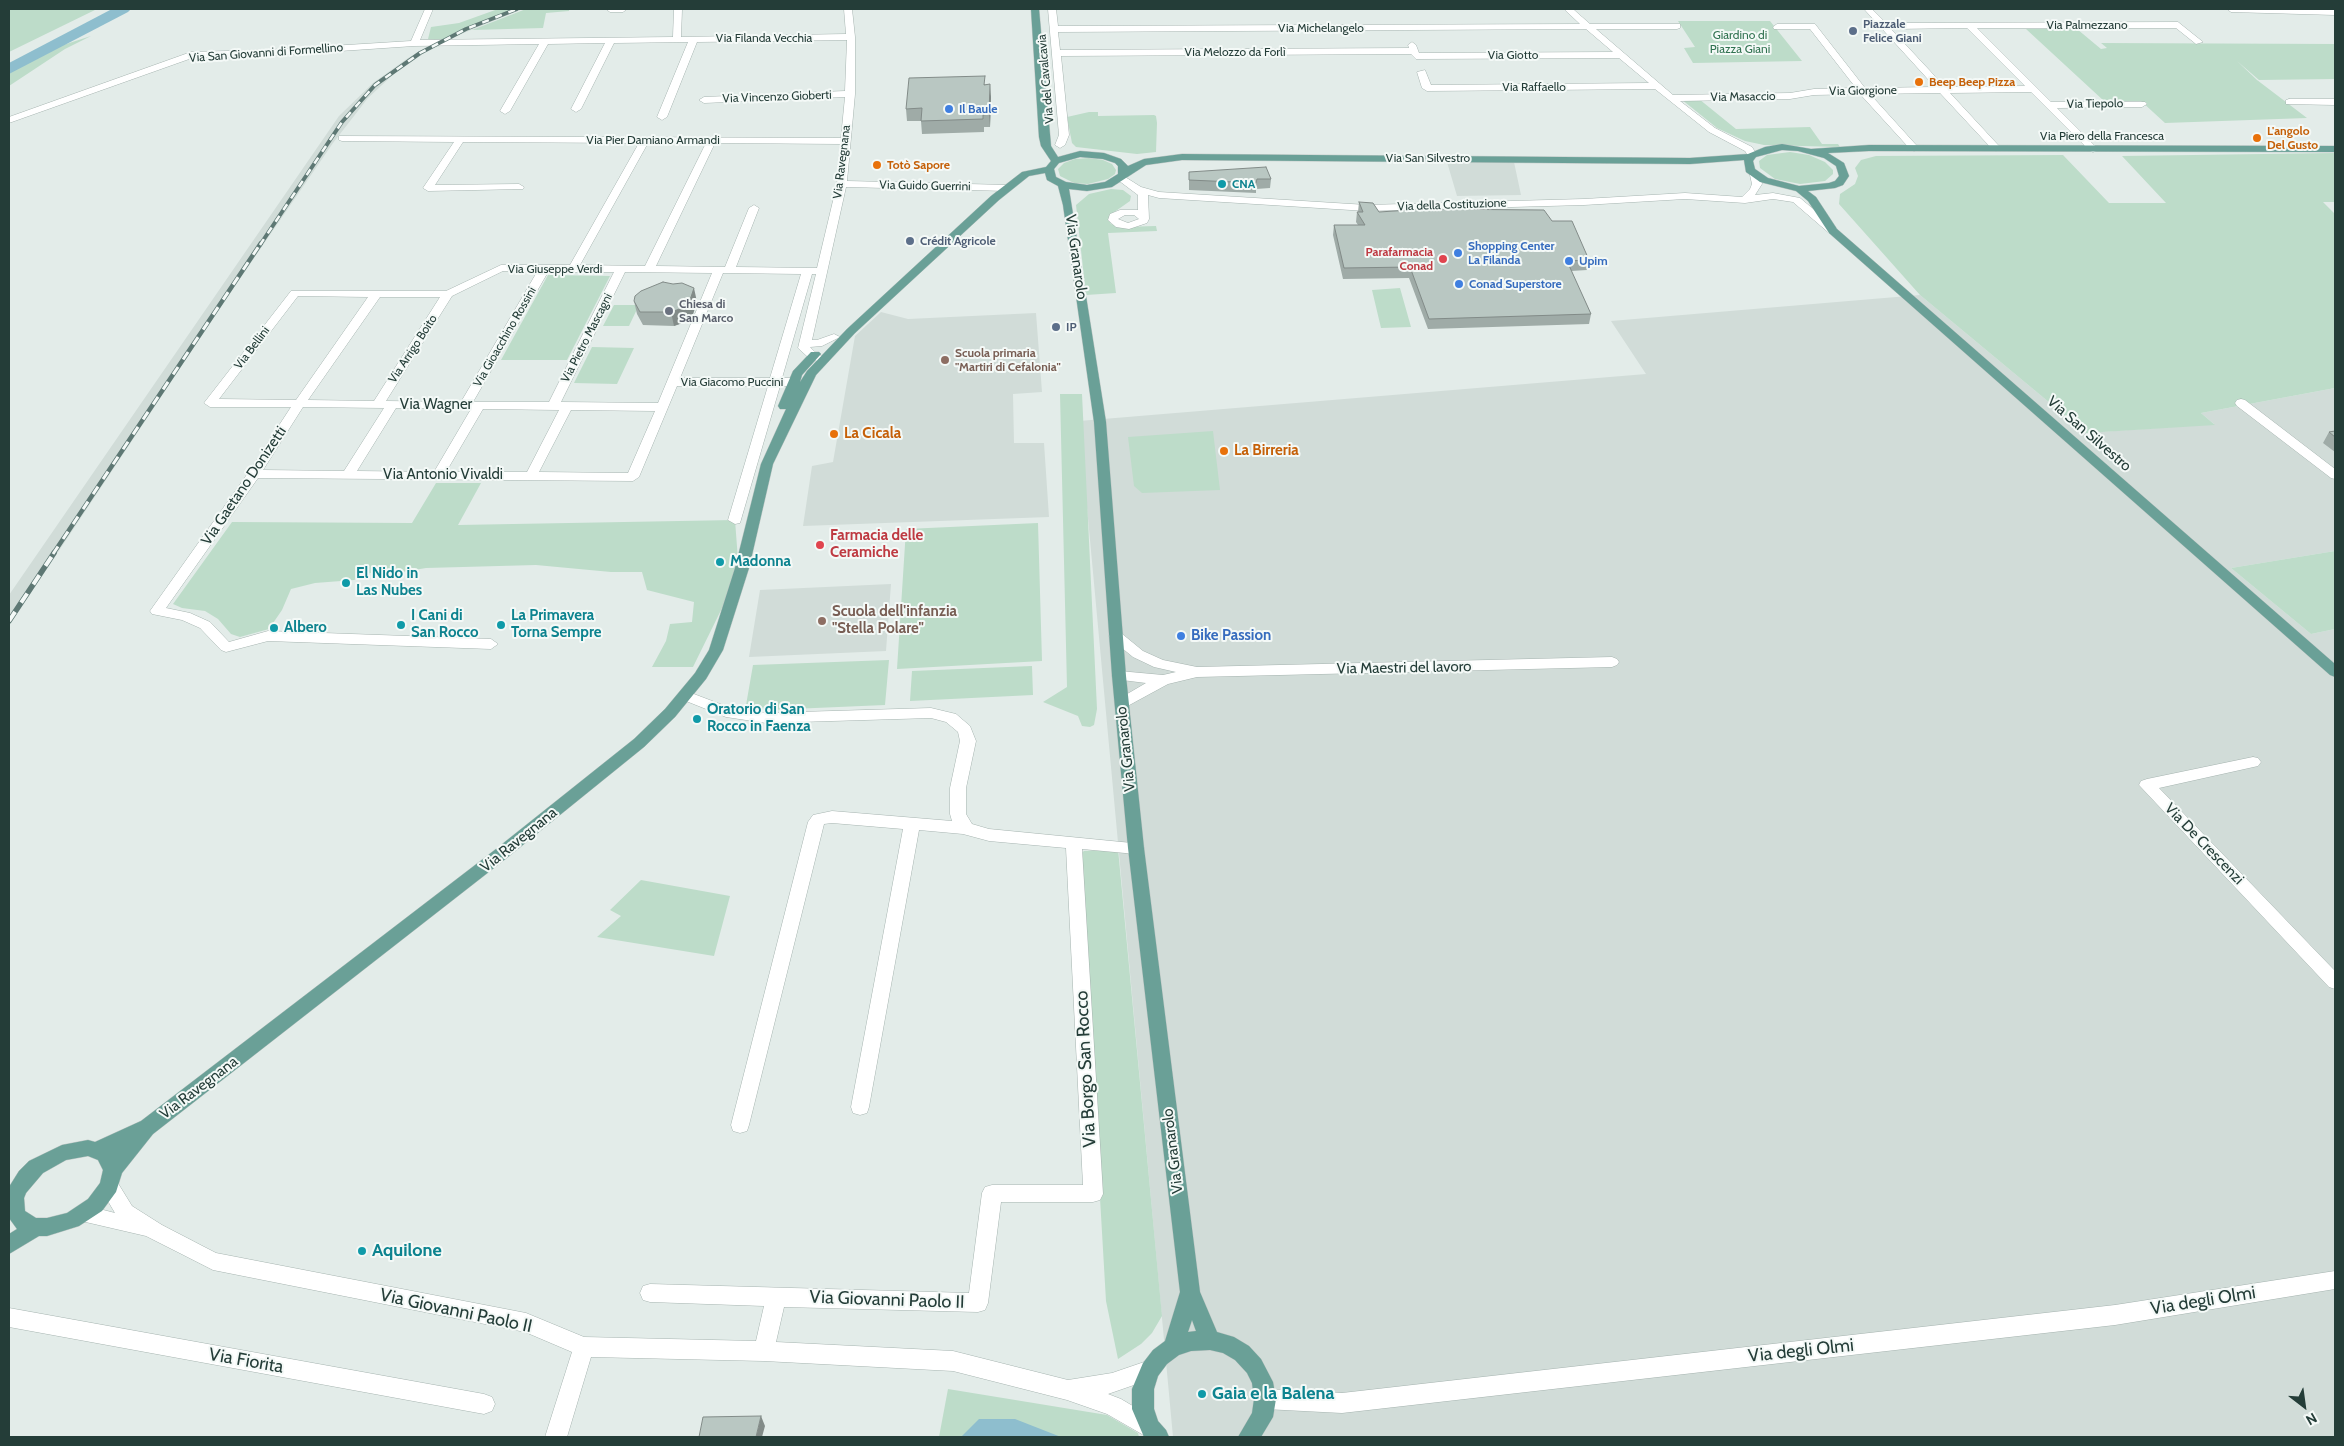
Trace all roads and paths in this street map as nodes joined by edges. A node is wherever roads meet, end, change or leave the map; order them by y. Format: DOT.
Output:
graph roads {
  1 [pos="428,9"];
  2 [pos="610,9"];
  3 [pos="623,9"];
  4 [pos="678,9"];
  5 [pos="848,9"];
  6 [pos="1035,9"];
  7 [pos="1052,9"];
  8 [pos="1568,9"];
  9 [pos="1868,9"];
  10 [pos="2231,9"];
  11 [pos="2335,13"];
  12 [pos="1677,26"];
  13 [pos="1883,26"];
  14 [pos="1970,26"];
  15 [pos="1588,27"];
  16 [pos="1777,27"];
  17 [pos="1054,29"];
  18 [pos="851,37"];
  19 [pos="676,39"];
  20 [pos="694,39"];
  21 [pos="611,40"];
  22 [pos="545,41"];
  23 [pos="2199,42"];
  24 [pos="414,43"];
  25 [pos="1413,48"];
  26 [pos="1056,53"];
  27 [pos="1621,55"];
  28 [pos="1422,72"];
  29 [pos="1658,86"];
  30 [pos="1940,89"];
  31 [pos="2032,89"];
  32 [pos="1863,90"];
  33 [pos="1814,92"];
  34 [pos="850,94"];
  35 [pos="1672,98"];
  36 [pos="704,100"];
  37 [pos="2288,102"];
  38 [pos="2335,102"];
  39 [pos="2142,104"];
  40 [pos="2049,105"];
  41 [pos="576,109"];
  42 [pos="505,111"];
  43 [pos="662,117"];
  44 [pos="9,120"];
  45 [pos="1712,130"];
  46 [pos="1044,132"];
  47 [pos="342,138"];
  48 [pos="460,139"];
  49 [pos="645,140"];
  50 [pos="712,140"];
  51 [pos="846,141"];
  52 [pos="1060,145"];
  53 [pos="1776,148"];
  54 [pos="1869,148"];
  55 [pos="1914,148"];
  56 [pos="1996,148"];
  57 [pos="2093,149"];
  58 [pos="2335,149"];
  59 [pos="1814,151"];
  60 [pos="1080,154"];
  61 [pos="1751,156"];
  62 [pos="1111,158"];
  63 [pos="1167,158"];
  64 [pos="1690,161"];
  65 [pos="1053,165"];
  66 [pos="1841,165"];
  67 [pos="1753,173"];
  68 [pos="1123,177"];
  69 [pos="842,184"];
  70 [pos="1060,184"];
  71 [pos="519,187"];
  72 [pos="1787,187"];
  73 [pos="1008,188"];
  74 [pos="1097,188"];
  75 [pos="1137,188"];
  76 [pos="1799,189"];
  77 [pos="1828,194"];
  78 [pos="1159,195"];
  79 [pos="1744,200"];
  80 [pos="1143,201"];
  81 [pos="1068,205"];
  82 [pos="754,208"];
  83 [pos="1824,218"];
  84 [pos="1833,232"];
  85 [pos="544,269"];
  86 [pos="573,269"];
  87 [pos="621,269"];
  88 [pos="649,270"];
  89 [pos="724,270"];
  90 [pos="807,271"];
  91 [pos="822,271"];
  92 [pos="295,293"];
  93 [pos="376,294"];
  94 [pos="448,294"];
  95 [pos="874,310"];
  96 [pos="834,337"];
  97 [pos="811,351"];
  98 [pos="794,378"];
  99 [pos="672,382"];
  100 [pos="774,385"];
  101 [pos="210,403"];
  102 [pos="299,404"];
  103 [pos="378,404"];
  104 [pos="392,404"];
  105 [pos="2241,404"];
  106 [pos="465,405"];
  107 [pos="479,405"];
  108 [pos="553,406"];
  109 [pos="567,406"];
  110 [pos="662,407"];
  111 [pos="774,449"];
  112 [pos="751,464"];
  113 [pos="768,464"];
  114 [pos="254,474"];
  115 [pos="348,474"];
  116 [pos="438,475"];
  117 [pos="2335,475"];
  118 [pos="531,476"];
  119 [pos="632,477"];
  120 [pos="735,520"];
  121 [pos="1116,636"];
  122 [pos="491,644"];
  123 [pos="1612,662"];
  124 [pos="1159,664"];
  125 [pos="1197,672"];
  126 [pos="2335,672"];
  127 [pos="1119,676"];
  128 [pos="1163,680"];
  129 [pos="686,696"];
  130 [pos="1122,704"];
  131 [pos="2253,762"];
  132 [pos="912,824"];
  133 [pos="966,828"];
  134 [pos="1074,844"];
  135 [pos="1136,848"];
  136 [pos="2335,982"];
  137 [pos="860,1107"];
  138 [pos="740,1125"];
  139 [pos="148,1127"];
  140 [pos="98,1150"];
  141 [pos="111,1178"];
  142 [pos="992,1193"];
  143 [pos="11,1212"];
  144 [pos="84,1214"];
  145 [pos="36,1227"];
  146 [pos="155,1231"];
  147 [pos="9,1245"];
  148 [pos="2335,1280"];
  149 [pos="1190,1292"];
  150 [pos="650,1293"];
  151 [pos="776,1297"];
  152 [pos="9,1317"];
  153 [pos="1210,1340"];
  154 [pos="584,1347"];
  155 [pos="1173,1347"];
  156 [pos="764,1351"];
  157 [pos="1150,1370"];
  158 [pos="1067,1390"];
  159 [pos="1265,1399"];
  160 [pos="484,1404"];
  161 [pos="1154,1433"];
  162 [pos="556,1437"];
  163 [pos="1249,1437"];
  1 -- 24 [label="street"];
  2 -- 3 [label="street"];
  4 -- 19 [label="street"];
  5 -- 18 [label="street, Via Ravegnana"];
  6 -- 46 [label="main road, Via del Cavalcavia"];
  7 -- 17 [label="street, Via del Cavalcavia"];
  8 -- 15 [label="street, Via Masaccio"];
  9 -- 13 [label="street"];
  10 -- 11 [label="street"];
  12 -- 15 [label="street"];
  13 -- 14 [label="street"];
  13 -- 30 [label="street"];
  14 -- 23 [label="street, Via Palmezzano"];
  14 -- 31 [label="street, Via Tiepolo"];
  15 -- 17 [label="street, Via Michelangelo"];
  15 -- 27 [label="street, Via Masaccio"];
  16 -- 32 [label="street"];
  17 -- 26 [label="street, Via del Cavalcavia"];
  18 -- 20 [label="street, Via Filanda Vecchia"];
  18 -- 34 [label="street, Via Ravegnana"];
  19 -- 20 [label="street, Via Filanda Vecchia"];
  19 -- 21 [label="street, Via Filanda Vecchia"];
  20 -- 43 [label="street"];
  21 -- 22 [label="street, Via Filanda Vecchia"];
  21 -- 41 [label="street"];
  22 -- 24 [label="street, Via Filanda Vecchia"];
  22 -- 42 [label="street"];
  24 -- 44 [label="street, Via San Giovanni di Formellino"];
  25 -- 26 [label="street, Via Melozzo da Forlì"];
  25 -- 27 [label="street, Via Giotto"];
  26 -- 52 [label="street, Via del Cavalcavia"];
  27 -- 29 [label="street, Via Masaccio"];
  28 -- 29 [label="street, Via Raffaello"];
  29 -- 35 [label="street, Via Masaccio"];
  30 -- 31 [label="street, Via Giorgione"];
  30 -- 32 [label="street, Via Giorgione"];
  30 -- 56 [label="street"];
  31 -- 40 [label="street, Via Tiepolo"];
  32 -- 33 [label="street, Via Giorgione"];
  32 -- 55 [label="street"];
  33 -- 35 [label="street, Via Masaccio"];
  34 -- 36 [label="street, Via Vincenzo Gioberti"];
  34 -- 51 [label="street, Via Ravegnana"];
  35 -- 45 [label="street, Via Masaccio"];
  37 -- 38 [label="street"];
  39 -- 40 [label="street, Via Tiepolo"];
  40 -- 57 [label="street, Via Tiepolo"];
  45 -- 53 [label="street, Via Masaccio"];
  45 -- 61 [label="street, Via Masaccio"];
  46 -- 52 [label="main road, Via del Cavalcavia"];
  46 -- 65 [label="main road, Via del Cavalcavia"];
  47 -- 48 [label="street, Via Pier Damiano Armandi"];
  48 -- 49 [label="street, Via Pier Damiano Armandi"];
  48 -- 71 [label="street"];
  49 -- 50 [label="street, Via Pier Damiano Armandi"];
  49 -- 86 [label="street"];
  50 -- 51 [label="street, Via Pier Damiano Armandi"];
  50 -- 88 [label="street"];
  51 -- 69 [label="street, Via Ravegnana"];
  52 -- 60 [label="main road, Via del Cavalcavia"];
  53 -- 59 [label="main road"];
  53 -- 61 [label="main road, Via San Silvestro"];
  54 -- 55 [label="main road, Via Piero della Francesca"];
  54 -- 59 [label="main road, Via Piero della Francesca"];
  54 -- 66 [label="main road, Via Piero della Francesca"];
  55 -- 56 [label="main road, Via Piero della Francesca"];
  56 -- 57 [label="main road, Via Piero della Francesca"];
  57 -- 58 [label="main road, Via Piero della Francesca"];
  59 -- 66 [label="main road"];
  60 -- 62 [label="main road, Via San Silvestro"];
  60 -- 65 [label="main road"];
  61 -- 64 [label="main road, Via San Silvestro"];
  61 -- 67 [label="main road"];
  62 -- 63 [label="main road, Via San Silvestro"];
  62 -- 68 [label="main road"];
  63 -- 64 [label="main road, Via San Silvestro"];
  63 -- 68 [label="main road, Via San Silvestro"];
  64 -- 67 [label="main road, Via San Silvestro"];
  65 -- 70 [label="main road, Via del Cavalcavia"];
  65 -- 73 [label="main road"];
  66 -- 77 [label="main road"];
  67 -- 72 [label="main road, Via San Silvestro"];
  67 -- 79 [label="street"];
  68 -- 74 [label="main road, Via Granarolo"];
  68 -- 75 [label="street, Via della Costituzione"];
  69 -- 73 [label="street, Via Guido Guerrini"];
  69 -- 91 [label="street, Via Ravegnana"];
  70 -- 73 [label="main road"];
  70 -- 74 [label="main road"];
  70 -- 81 [label="main road, Via Granarolo"];
  72 -- 76 [label="main road, Via San Silvestro"];
  72 -- 79 [label="street, Via della Costituzione"];
  73 -- 95 [label="main road"];
  74 -- 80 [label="street"];
  74 -- 81 [label="main road, Via Granarolo"];
  75 -- 78 [label="street, Via della Costituzione"];
  75 -- 80 [label="street"];
  76 -- 77 [label="main road, Via San Silvestro"];
  76 -- 83 [label="main road, Via San Silvestro"];
  77 -- 83 [label="main road"];
  78 -- 79 [label="street, Via della Costituzione"];
  78 -- 80 [label="street, Via della Costituzione"];
  79 -- 84 [label="street, Via della Costituzione"];
  81 -- 121 [label="main road, Via Granarolo"];
  82 -- 89 [label="street, Via Giacomo Puccini"];
  83 -- 84 [label="main road, Via San Silvestro"];
  84 -- 126 [label="main road, Via San Silvestro"];
  85 -- 86 [label="street, Via Giuseppe Verdi"];
  85 -- 94 [label="street, Via Giuseppe Verdi"];
  85 -- 106 [label="street, Via Gioacchino Rossini"];
  86 -- 87 [label="street, Via Giuseppe Verdi"];
  87 -- 88 [label="street, Via Giuseppe Verdi"];
  87 -- 108 [label="street, Via Pietro Mascagni"];
  88 -- 89 [label="street, Via Giuseppe Verdi"];
  89 -- 90 [label="street, Via Giuseppe Verdi"];
  89 -- 99 [label="street, Via Giacomo Puccini"];
  90 -- 91 [label="street, Via Giuseppe Verdi"];
  90 -- 100 [label="street"];
  91 -- 97 [label="street, Via Ravegnana"];
  92 -- 93 [label="street, Via Giuseppe Verdi"];
  92 -- 101 [label="street, Via Bellini"];
  93 -- 94 [label="street, Via Giuseppe Verdi"];
  93 -- 102 [label="street, Via Gaetano Donizetti"];
  94 -- 103 [label="street, Via Arrigo Boito"];
  95 -- 96 [label="main road"];
  95 -- 97 [label="main road"];
  96 -- 97 [label="street"];
  97 -- 98 [label="main road, Via Ravegnana"];
  97 -- 111 [label="main road, Via Ravegnana"];
  98 -- 100 [label="street, Via Giacomo Puccini"];
  98 -- 111 [label="main road, Via Ravegnana"];
  99 -- 100 [label="street, Via Giacomo Puccini"];
  99 -- 110 [label="street, Via Giacomo Puccini"];
  100 -- 112 [label="street"];
  101 -- 102 [label="street, Via Wagner"];
  102 -- 103 [label="street, Via Wagner"];
  102 -- 114 [label="street, Via Gaetano Donizetti"];
  103 -- 104 [label="street, Via Wagner"];
  104 -- 106 [label="street, Via Wagner"];
  104 -- 115 [label="street, Via Arrigo Boito"];
  105 -- 117 [label="street"];
  106 -- 107 [label="street, Via Wagner"];
  107 -- 108 [label="street, Via Wagner"];
  107 -- 116 [label="street, Via Gioacchino Rossini"];
  108 -- 109 [label="street, Via Wagner"];
  109 -- 110 [label="street, Via Wagner"];
  109 -- 118 [label="street, Via Pietro Mascagni"];
  110 -- 119 [label="street, Via Giacomo Puccini"];
  111 -- 113 [label="main road, Via Ravegnana"];
  112 -- 113 [label="street"];
  112 -- 120 [label="street"];
  113 -- 129 [label="main road, Via Ravegnana"];
  114 -- 115 [label="street, Via Antonio Vivaldi"];
  114 -- 122 [label="street, Via Gaetano Donizetti"];
  115 -- 116 [label="street, Via Antonio Vivaldi"];
  116 -- 118 [label="street, Via Antonio Vivaldi"];
  118 -- 119 [label="street, Via Antonio Vivaldi"];
  121 -- 124 [label="street, Via Maestri del lavoro"];
  121 -- 127 [label="main road, Via Granarolo"];
  123 -- 125 [label="street, Via Maestri del lavoro"];
  124 -- 125 [label="street, Via Maestri del lavoro"];
  124 -- 127 [label="street, Via Maestri del lavoro"];
  125 -- 128 [label="street, Via Maestri del lavoro"];
  127 -- 128 [label="street, Via Maestri del lavoro"];
  127 -- 130 [label="main road, Via Granarolo"];
  128 -- 130 [label="street, Via Maestri del lavoro"];
  129 -- 133 [label="street"];
  129 -- 139 [label="main road, Via Ravegnana"];
  130 -- 135 [label="main road, Via Granarolo"];
  131 -- 136 [label="street, Via De Crescenzi"];
  132 -- 133 [label="street"];
  132 -- 137 [label="street"];
  132 -- 138 [label="street"];
  133 -- 134 [label="street"];
  134 -- 135 [label="street"];
  134 -- 142 [label="street, Via Borgo San Rocco"];
  135 -- 149 [label="main road, Via Granarolo"];
  139 -- 140 [label="main road, Via Ravegnana"];
  139 -- 141 [label="main road, Via Ravegnana"];
  140 -- 141 [label="main road"];
  140 -- 143 [label="main road, Via Ravegnana"];
  141 -- 144 [label="main road, Via Ravegnana"];
  141 -- 146 [label="street, Via Giovanni Paolo II"];
  142 -- 151 [label="street, Via Giovanni Paolo II"];
  143 -- 145 [label="main road, Via Ravegnana"];
  144 -- 145 [label="main road, Via Ravegnana"];
  144 -- 146 [label="street, Via Giovanni Paolo II"];
  145 -- 147 [label="main road, Via Ravegnana"];
  146 -- 154 [label="street, Via Giovanni Paolo II"];
  148 -- 159 [label="street, Via degli Olmi"];
  149 -- 153 [label="main road"];
  149 -- 155 [label="main road"];
  150 -- 151 [label="street, Via Giovanni Paolo II"];
  151 -- 156 [label="street"];
  152 -- 160 [label="street, Via Fiorita"];
  153 -- 155 [label="main road"];
  153 -- 159 [label="main road"];
  154 -- 156 [label="street, Via Giovanni Paolo II"];
  154 -- 162 [label="street"];
  155 -- 157 [label="main road"];
  156 -- 158 [label="street, Via Giovanni Paolo II"];
  157 -- 158 [label="street, Via Giovanni Paolo II"];
  157 -- 161 [label="main road"];
  158 -- 161 [label="street, Via Giovanni Paolo II"];
  159 -- 163 [label="main road"];
}
